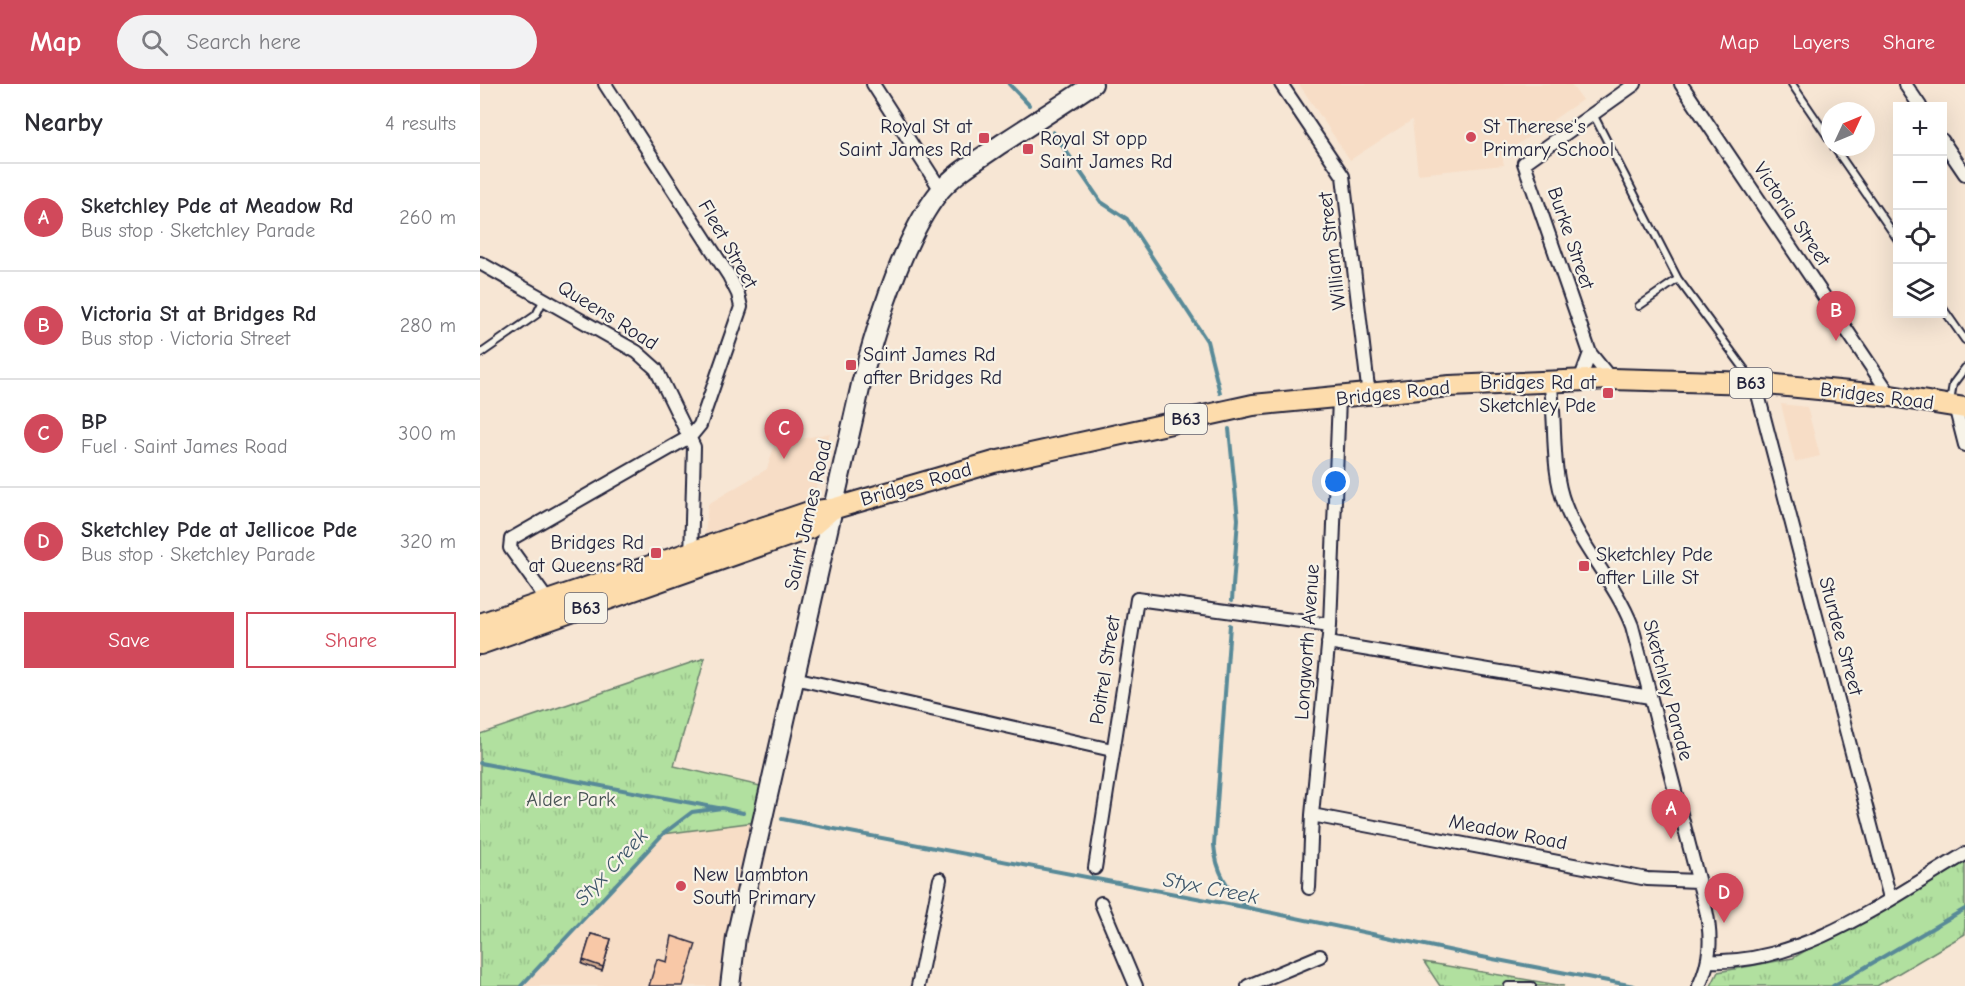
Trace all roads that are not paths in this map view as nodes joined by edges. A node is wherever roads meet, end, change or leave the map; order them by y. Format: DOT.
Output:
graph roads {
  1 [pos="605,84"];
  2 [pos="873,84"];
  3 [pos="1093,84"];
  4 [pos="1281,84"];
  5 [pos="1635,84"];
  6 [pos="1681,84"];
  7 [pos="1792,84"];
  8 [pos="1905,84"];
  9 [pos="1917,102"];
  10 [pos="1593,114"];
  11 [pos="1821,127"];
  12 [pos="1947,147"];
  13 [pos="1840,156"];
  14 [pos="1965,174"];
  15 [pos="941,190"];
  16 [pos="1893,233"];
  17 [pos="480,263"];
  18 [pos="1678,279"];
  19 [pos="544,298"];
  20 [pos="1639,306"];
  21 [pos="1947,314"];
  22 [pos="1965,340"];
  23 [pos="1590,353"];
  24 [pos="480,354"];
  25 [pos="1965,368"];
  26 [pos="1611,379"];
  27 [pos="1580,380"];
  28 [pos="1550,381"];
  29 [pos="1755,383"];
  30 [pos="1369,396"];
  31 [pos="1891,396"];
  32 [pos="1339,399"];
  33 [pos="1956,406"];
  34 [pos="691,436"];
  35 [pos="1965,445"];
  36 [pos="832,509"];
  37 [pos="691,551"];
  38 [pos="692,571"];
  39 [pos="548,601"];
  40 [pos="480,624"];
  41 [pos="1330,625"];
  42 [pos="1328,643"];
  43 [pos="480,644"];
  44 [pos="794,678"];
  45 [pos="1650,697"];
  46 [pos="1112,750"];
  47 [pos="1312,815"];
  48 [pos="1965,854"];
  49 [pos="1095,868"];
  50 [pos="940,879"];
  51 [pos="1698,881"];
  52 [pos="1309,888"];
  53 [pos="1890,898"];
  54 [pos="1101,903"];
  55 [pos="1320,956"];
  56 [pos="1710,961"];
  57 [pos="1700,985"];
  58 [pos="730,986"];
  59 [pos="918,986"];
  60 [pos="1136,986"];
  61 [pos="1248,986"];
  62 [pos="1508,986"];
  63 [pos="1532,986"];
  1 -- 34 [label="street, Fleet Street"];
  2 -- 15 [label="street"];
  3 -- 15 [label="main road"];
  4 -- 30 [label="street, William Street"];
  5 -- 10 [label="street, Burke Street"];
  6 -- 31 [label="street, Victoria Street"];
  7 -- 11 [label="lane"];
  8 -- 9 [label="street"];
  10 -- 18 [label="lane"];
  10 -- 23 [label="street, Burke Street"];
  12 -- 14 [label="street"];
  13 -- 16 [label="lane"];
  15 -- 36 [label="main road, Saint James Road"];
  17 -- 19 [label="street, Queens Road"];
  18 -- 20 [label="lane"];
  18 -- 29 [label="lane"];
  19 -- 24 [label="lane"];
  19 -- 34 [label="street, Queens Road"];
  21 -- 22 [label="lane"];
  23 -- 26 [label="street, Burke Street"];
  23 -- 27 [label="street"];
  25 -- 33 [label="lane"];
  26 -- 27 [label="main road, Bridges Road / B63"];
  26 -- 29 [label="main road, Bridges Road / B63"];
  27 -- 28 [label="main road, Bridges Road / B63"];
  28 -- 30 [label="main road, Bridges Road / B63"];
  28 -- 45 [label="street, Sketchley Parade"];
  29 -- 31 [label="main road, Bridges Road / B63"];
  29 -- 53 [label="street, Sturdee Street"];
  30 -- 32 [label="main road, Bridges Road / B63"];
  31 -- 33 [label="main road, Bridges Road / B63"];
  32 -- 36 [label="main road, Bridges Road / B63"];
  32 -- 41 [label="street, Longworth Avenue"];
  33 -- 35 [label="street"];
  34 -- 37 [label="street, Queens Road"];
  34 -- 39 [label="street"];
  36 -- 37 [label="main road, Bridges Road / B63"];
  36 -- 38 [label="main road, Bridges Road / B63"];
  36 -- 44 [label="main road, Saint James Road"];
  37 -- 38 [label="street, Queens Road"];
  37 -- 39 [label="main road, Bridges Road / B63"];
  38 -- 43 [label="main road, Bridges Road / B63"];
  39 -- 40 [label="main road, Bridges Road / B63"];
  41 -- 42 [label="street, Longworth Avenue"];
  41 -- 46 [label="street, Poitrel Street"];
  42 -- 45 [label="street"];
  42 -- 47 [label="street, Longworth Avenue"];
  44 -- 46 [label="street"];
  44 -- 58 [label="main road, Saint James Road"];
  45 -- 51 [label="street, Sketchley Parade"];
  46 -- 49 [label="street, Poitrel Street"];
  47 -- 51 [label="street, Meadow Road"];
  47 -- 52 [label="street, Longworth Avenue"];
  48 -- 53 [label="street"];
  50 -- 59 [label="street"];
  51 -- 56 [label="street, Sketchley Parade"];
  53 -- 56 [label="street"];
  54 -- 60 [label="street"];
  55 -- 61 [label="street"];
  56 -- 57 [label="street, Sketchley Parade"];
  62 -- 63 [label="lane"];
}
